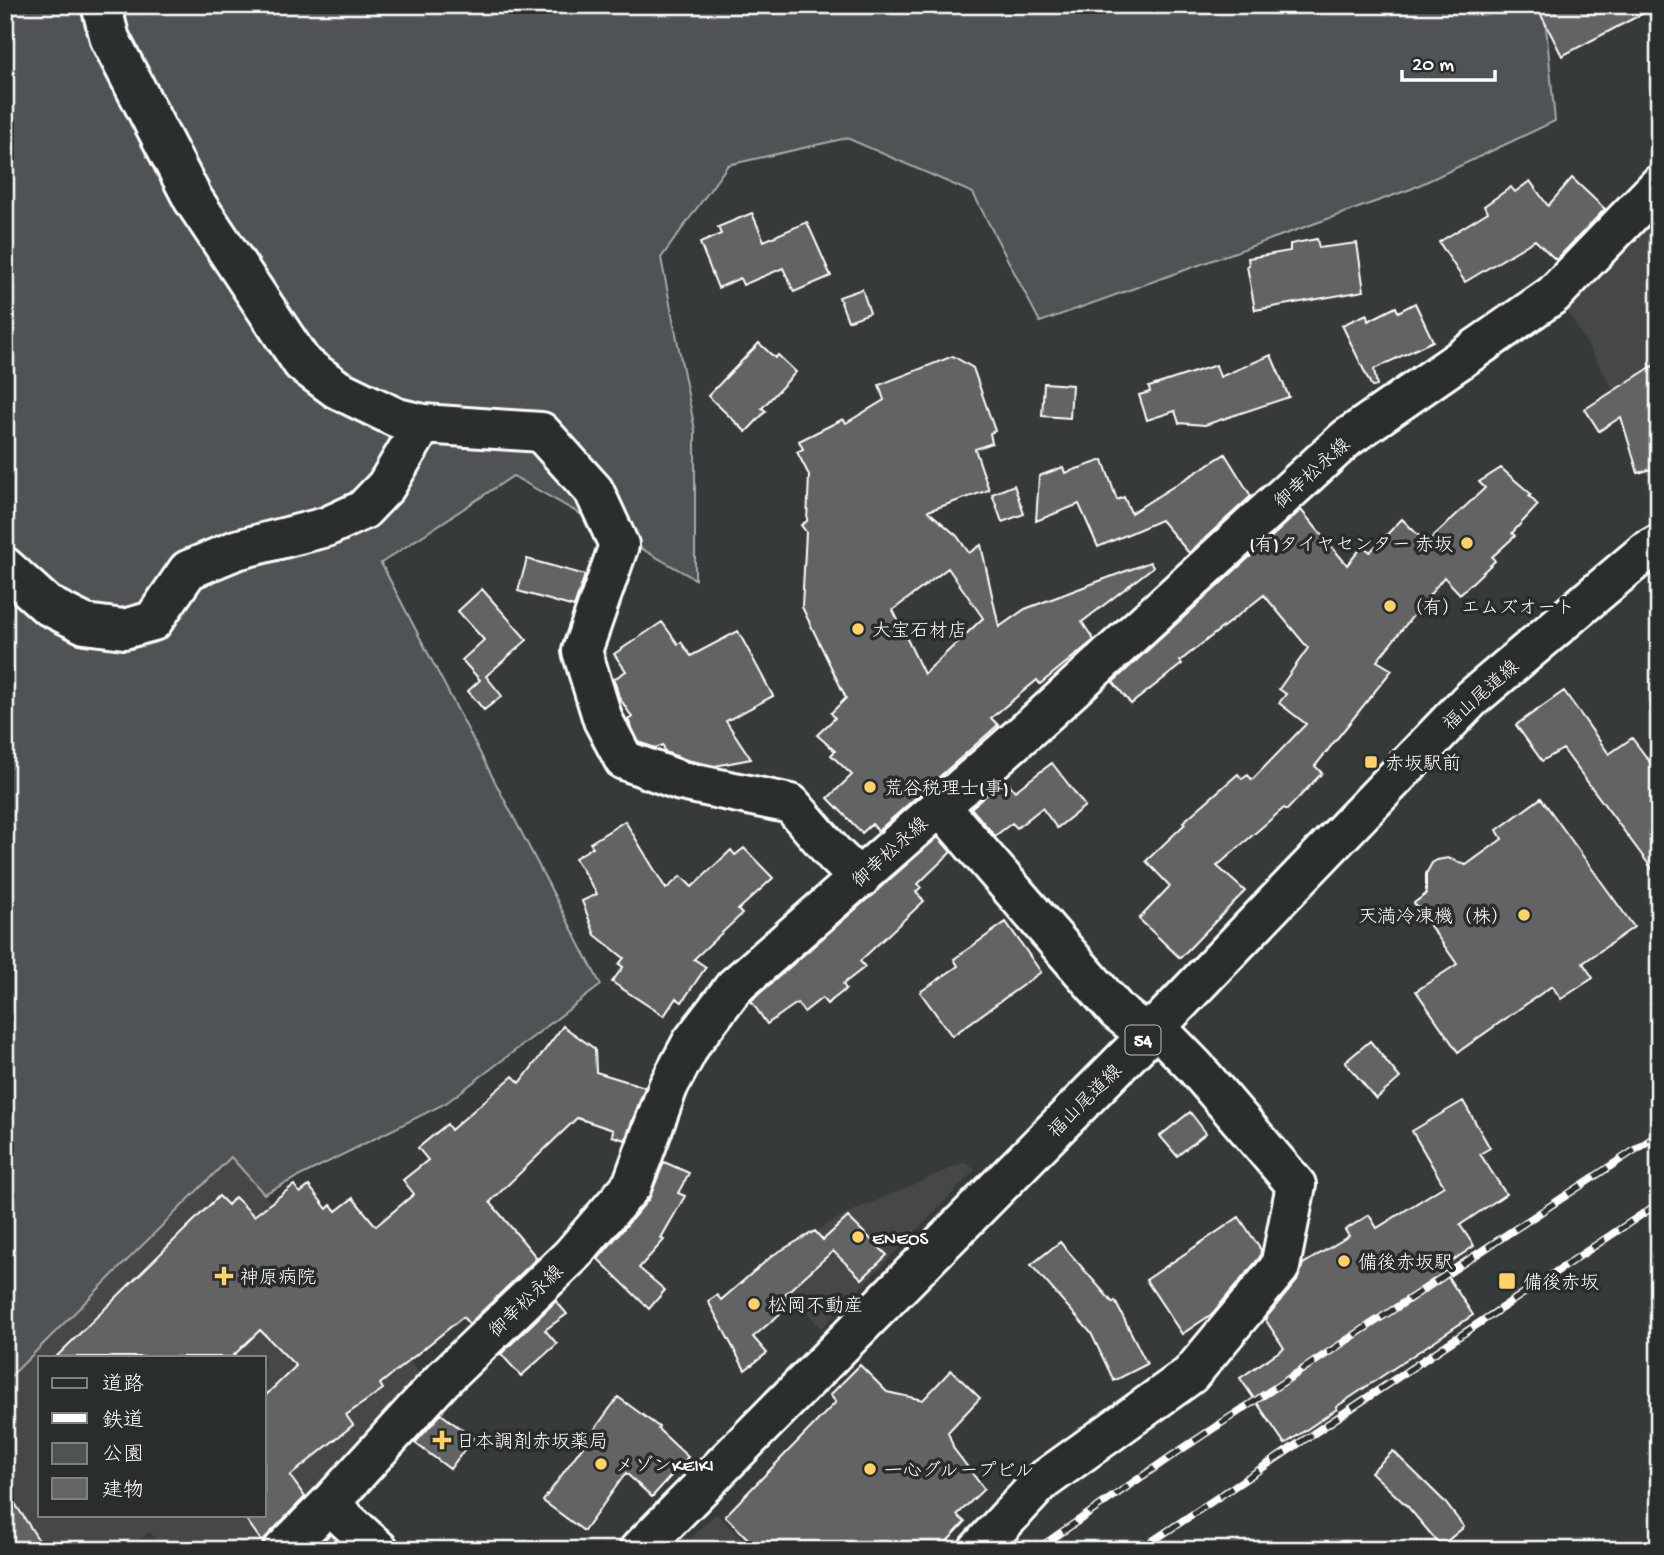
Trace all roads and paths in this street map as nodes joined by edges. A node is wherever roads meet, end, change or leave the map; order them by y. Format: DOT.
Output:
graph roads {
  1 [pos="101,5"];
  2 [pos="1659,185"];
  3 [pos="423,424"];
  4 [pos="1659,544"];
  5 [pos="5,567"];
  6 [pos="940,806"];
  7 [pos="860,879"];
  8 [pos="1156,1027"];
  9 [pos="329,1504"];
  10 [pos="283,1550"];
  11 [pos="379,1550"];
  12 [pos="639,1550"];
  13 [pos="978,1550"];
  1 -- 3 [label="main road"];
  2 -- 6 [label="main road, 御幸松永線"];
  3 -- 5 [label="main road"];
  3 -- 7 [label="main road"];
  4 -- 8 [label="main road, 福山尾道線 / 54"];
  6 -- 7 [label="main road, 御幸松永線"];
  6 -- 8 [label="main road"];
  7 -- 9 [label="main road, 御幸松永線"];
  8 -- 12 [label="main road, 福山尾道線 / 54"];
  8 -- 13 [label="main road"];
  9 -- 10 [label="main road, 御幸松永線"];
  9 -- 11 [label="main road"];
}
